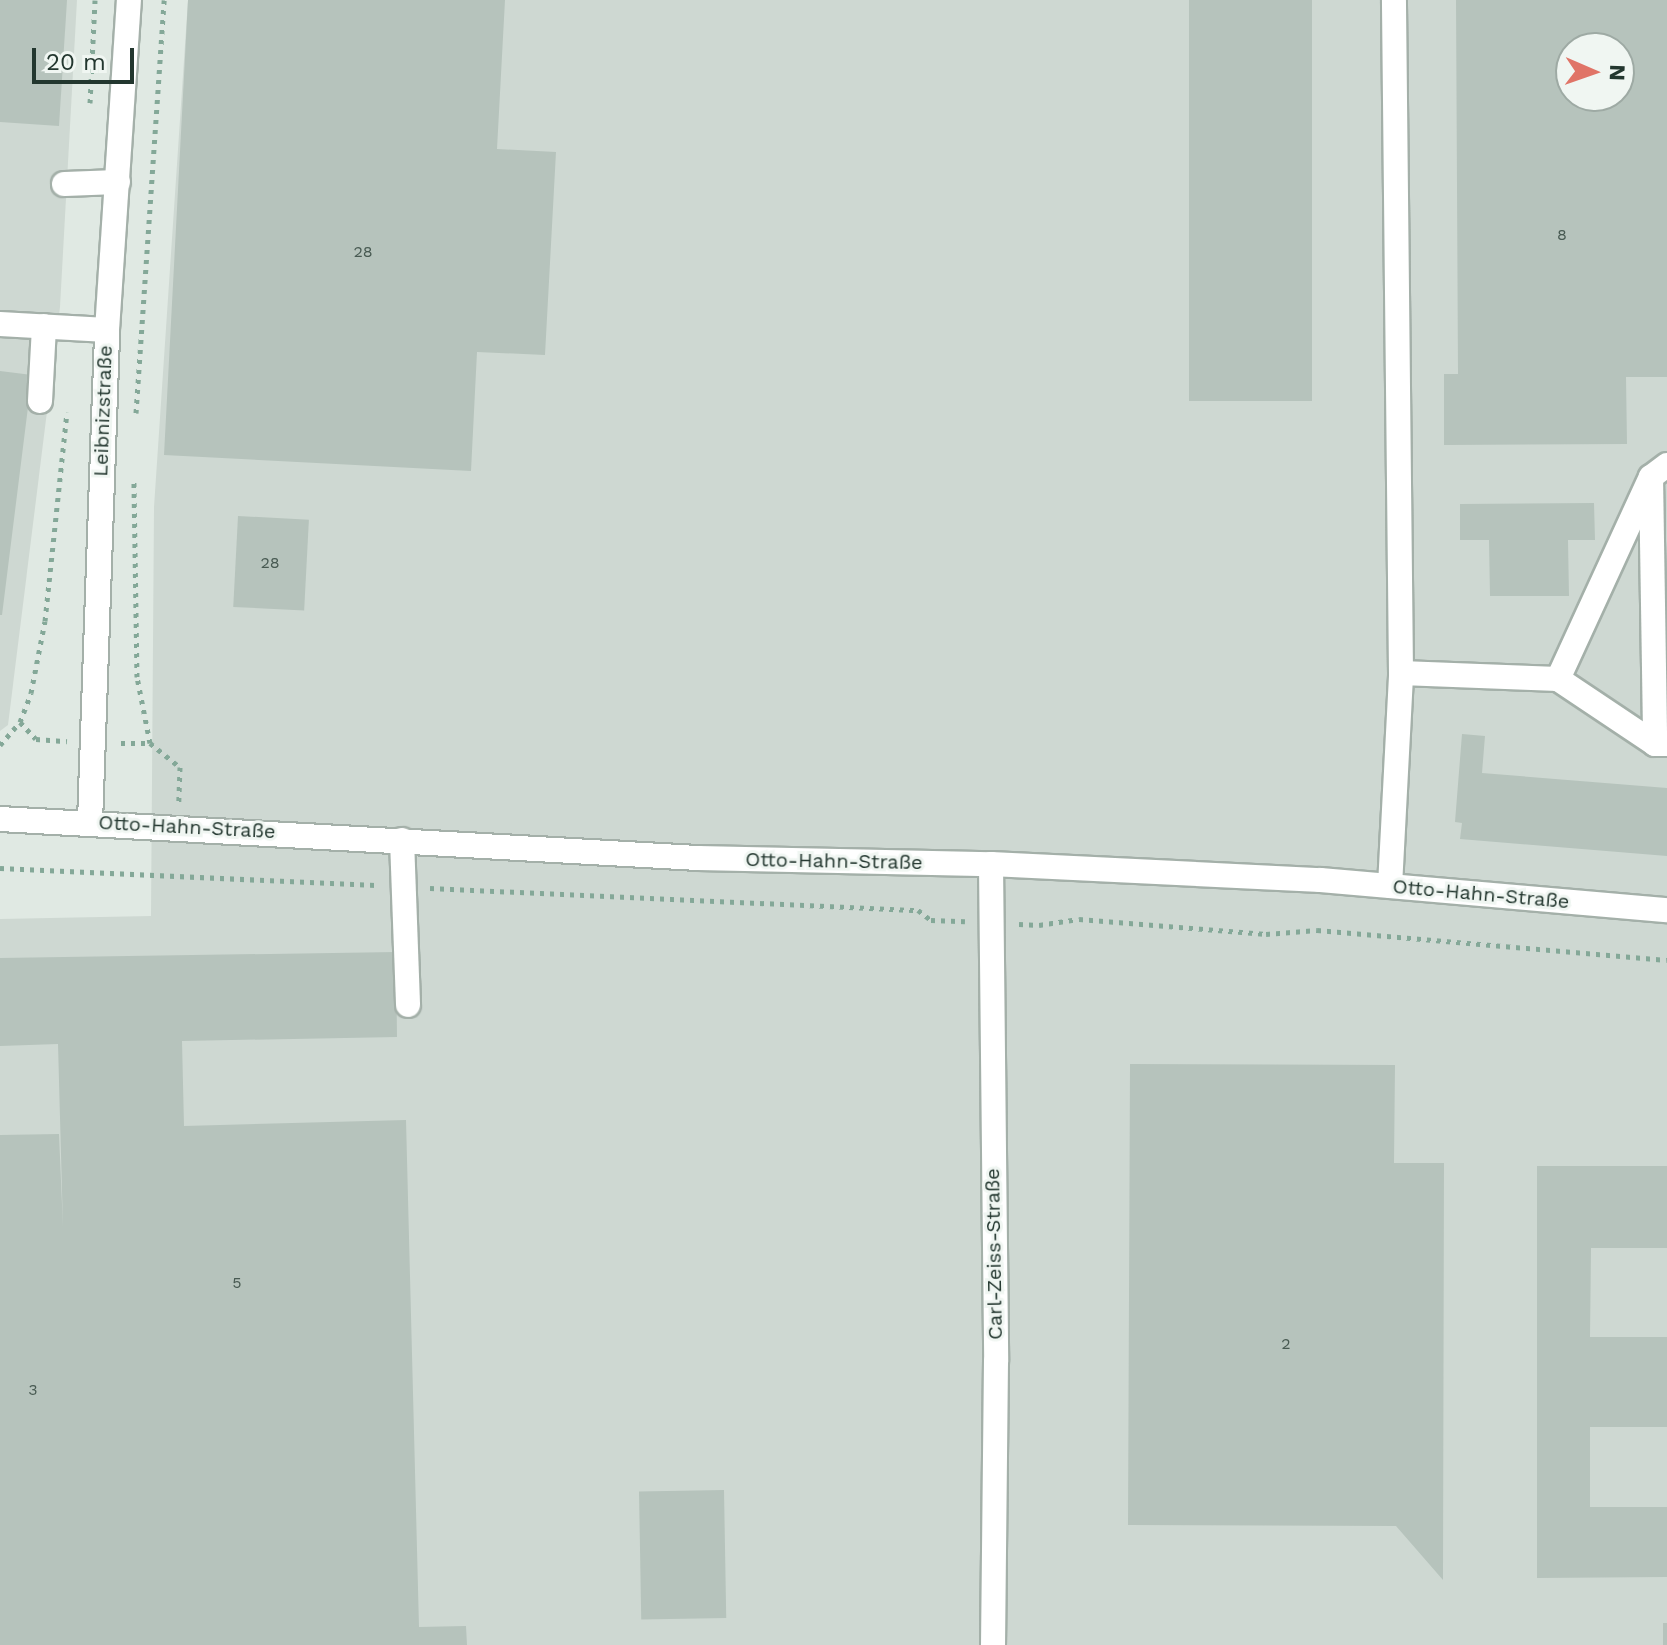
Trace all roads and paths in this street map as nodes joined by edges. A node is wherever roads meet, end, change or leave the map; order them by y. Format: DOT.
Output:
graph roads {
  1 [pos="129,0"];
  2 [pos="1394,0"];
  3 [pos="118,182"];
  4 [pos="64,184"];
  5 [pos="0,324"];
  6 [pos="44,326"];
  7 [pos="107,330"];
  8 [pos="40,401"];
  9 [pos="1659,471"];
  10 [pos="1401,673"];
  11 [pos="1558,679"];
  12 [pos="1661,744"];
  13 [pos="0,819"];
  14 [pos="90,822"];
  15 [pos="402,840"];
  16 [pos="991,864"];
  17 [pos="0,868"];
  18 [pos="404,886"];
  19 [pos="1390,886"];
  20 [pos="1667,910"];
  21 [pos="990,922"];
  22 [pos="1667,960"];
  23 [pos="408,1005"];
  24 [pos="993,1645"];
  1 -- 3 [label="street, Leibnizstraße"];
  2 -- 10 [label="street"];
  3 -- 4 [label="street"];
  3 -- 7 [label="street, Leibnizstraße"];
  5 -- 6 [label="street"];
  6 -- 7 [label="street"];
  6 -- 8 [label="street"];
  7 -- 14 [label="street, Leibnizstraße"];
  9 -- 11 [label="street"];
  9 -- 12 [label="street"];
  10 -- 11 [label="street"];
  10 -- 19 [label="street"];
  11 -- 12 [label="street"];
  13 -- 14 [label="street, Otto-Hahn-Straße"];
  14 -- 15 [label="street, Otto-Hahn-Straße"];
  15 -- 16 [label="street, Otto-Hahn-Straße"];
  15 -- 18 [label="street"];
  16 -- 19 [label="street, Otto-Hahn-Straße"];
  16 -- 21 [label="street, Carl-Zeiss-Straße"];
  17 -- 18 [label="path"];
  18 -- 21 [label="path"];
  18 -- 23 [label="street"];
  19 -- 20 [label="street, Otto-Hahn-Straße"];
  21 -- 22 [label="path"];
  21 -- 24 [label="street, Carl-Zeiss-Straße"];
}
